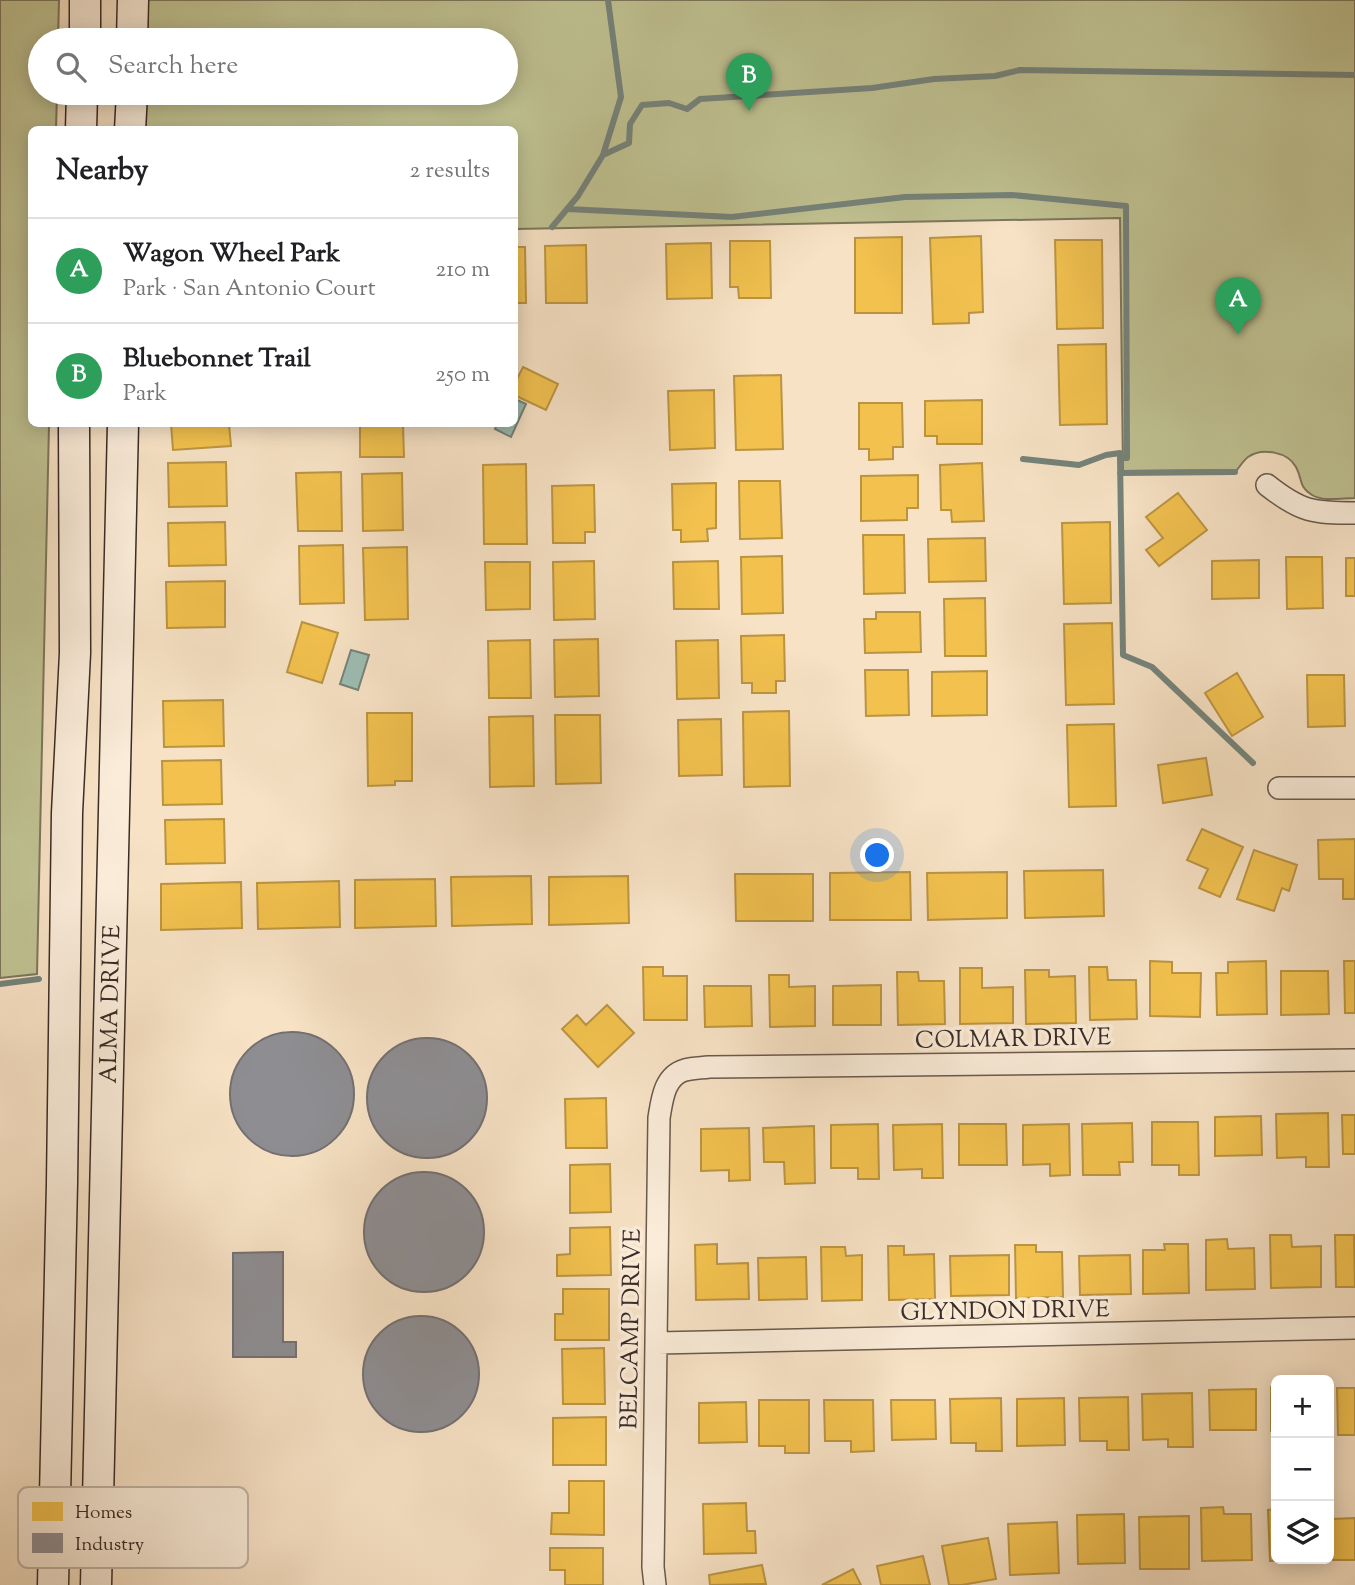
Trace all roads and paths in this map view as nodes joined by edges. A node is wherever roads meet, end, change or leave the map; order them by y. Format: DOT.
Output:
graph roads {
  1 [pos="85,0"];
  2 [pos="133,0"];
  3 [pos="85,28"];
  4 [pos="132,28"];
  5 [pos="82,105"];
  6 [pos="131,105"];
  7 [pos="81,126"];
  8 [pos="130,126"];
  9 [pos="74,427"];
  10 [pos="123,427"];
  11 [pos="1267,485"];
  12 [pos="1355,513"];
  13 [pos="1279,788"];
  14 [pos="1355,788"];
  15 [pos="1355,1060"];
  16 [pos="673,1077"];
  17 [pos="104,1179"];
  18 [pos="62,1183"];
  19 [pos="1355,1328"];
  20 [pos="657,1343"];
  21 [pos="55,1487"];
  22 [pos="98,1487"];
  23 [pos="655,1585"];
  1 -- 3 [label="main road"];
  2 -- 4 [label="main road"];
  5 -- 7 [label="main road"];
  6 -- 8 [label="main road"];
  9 -- 18 [label="main road, ALMA DRIVE"];
  10 -- 17 [label="main road, ALMA DRIVE"];
  11 -- 12 [label="street"];
  13 -- 14 [label="street"];
  15 -- 16 [label="street, COLMAR DRIVE"];
  16 -- 20 [label="street, BELCAMP DRIVE"];
  17 -- 18 [label="main road"];
  17 -- 22 [label="main road, ALMA DRIVE"];
  18 -- 21 [label="main road, ALMA DRIVE"];
  19 -- 20 [label="street, GLYNDON DRIVE"];
  20 -- 23 [label="street, BELCAMP DRIVE"];
}
